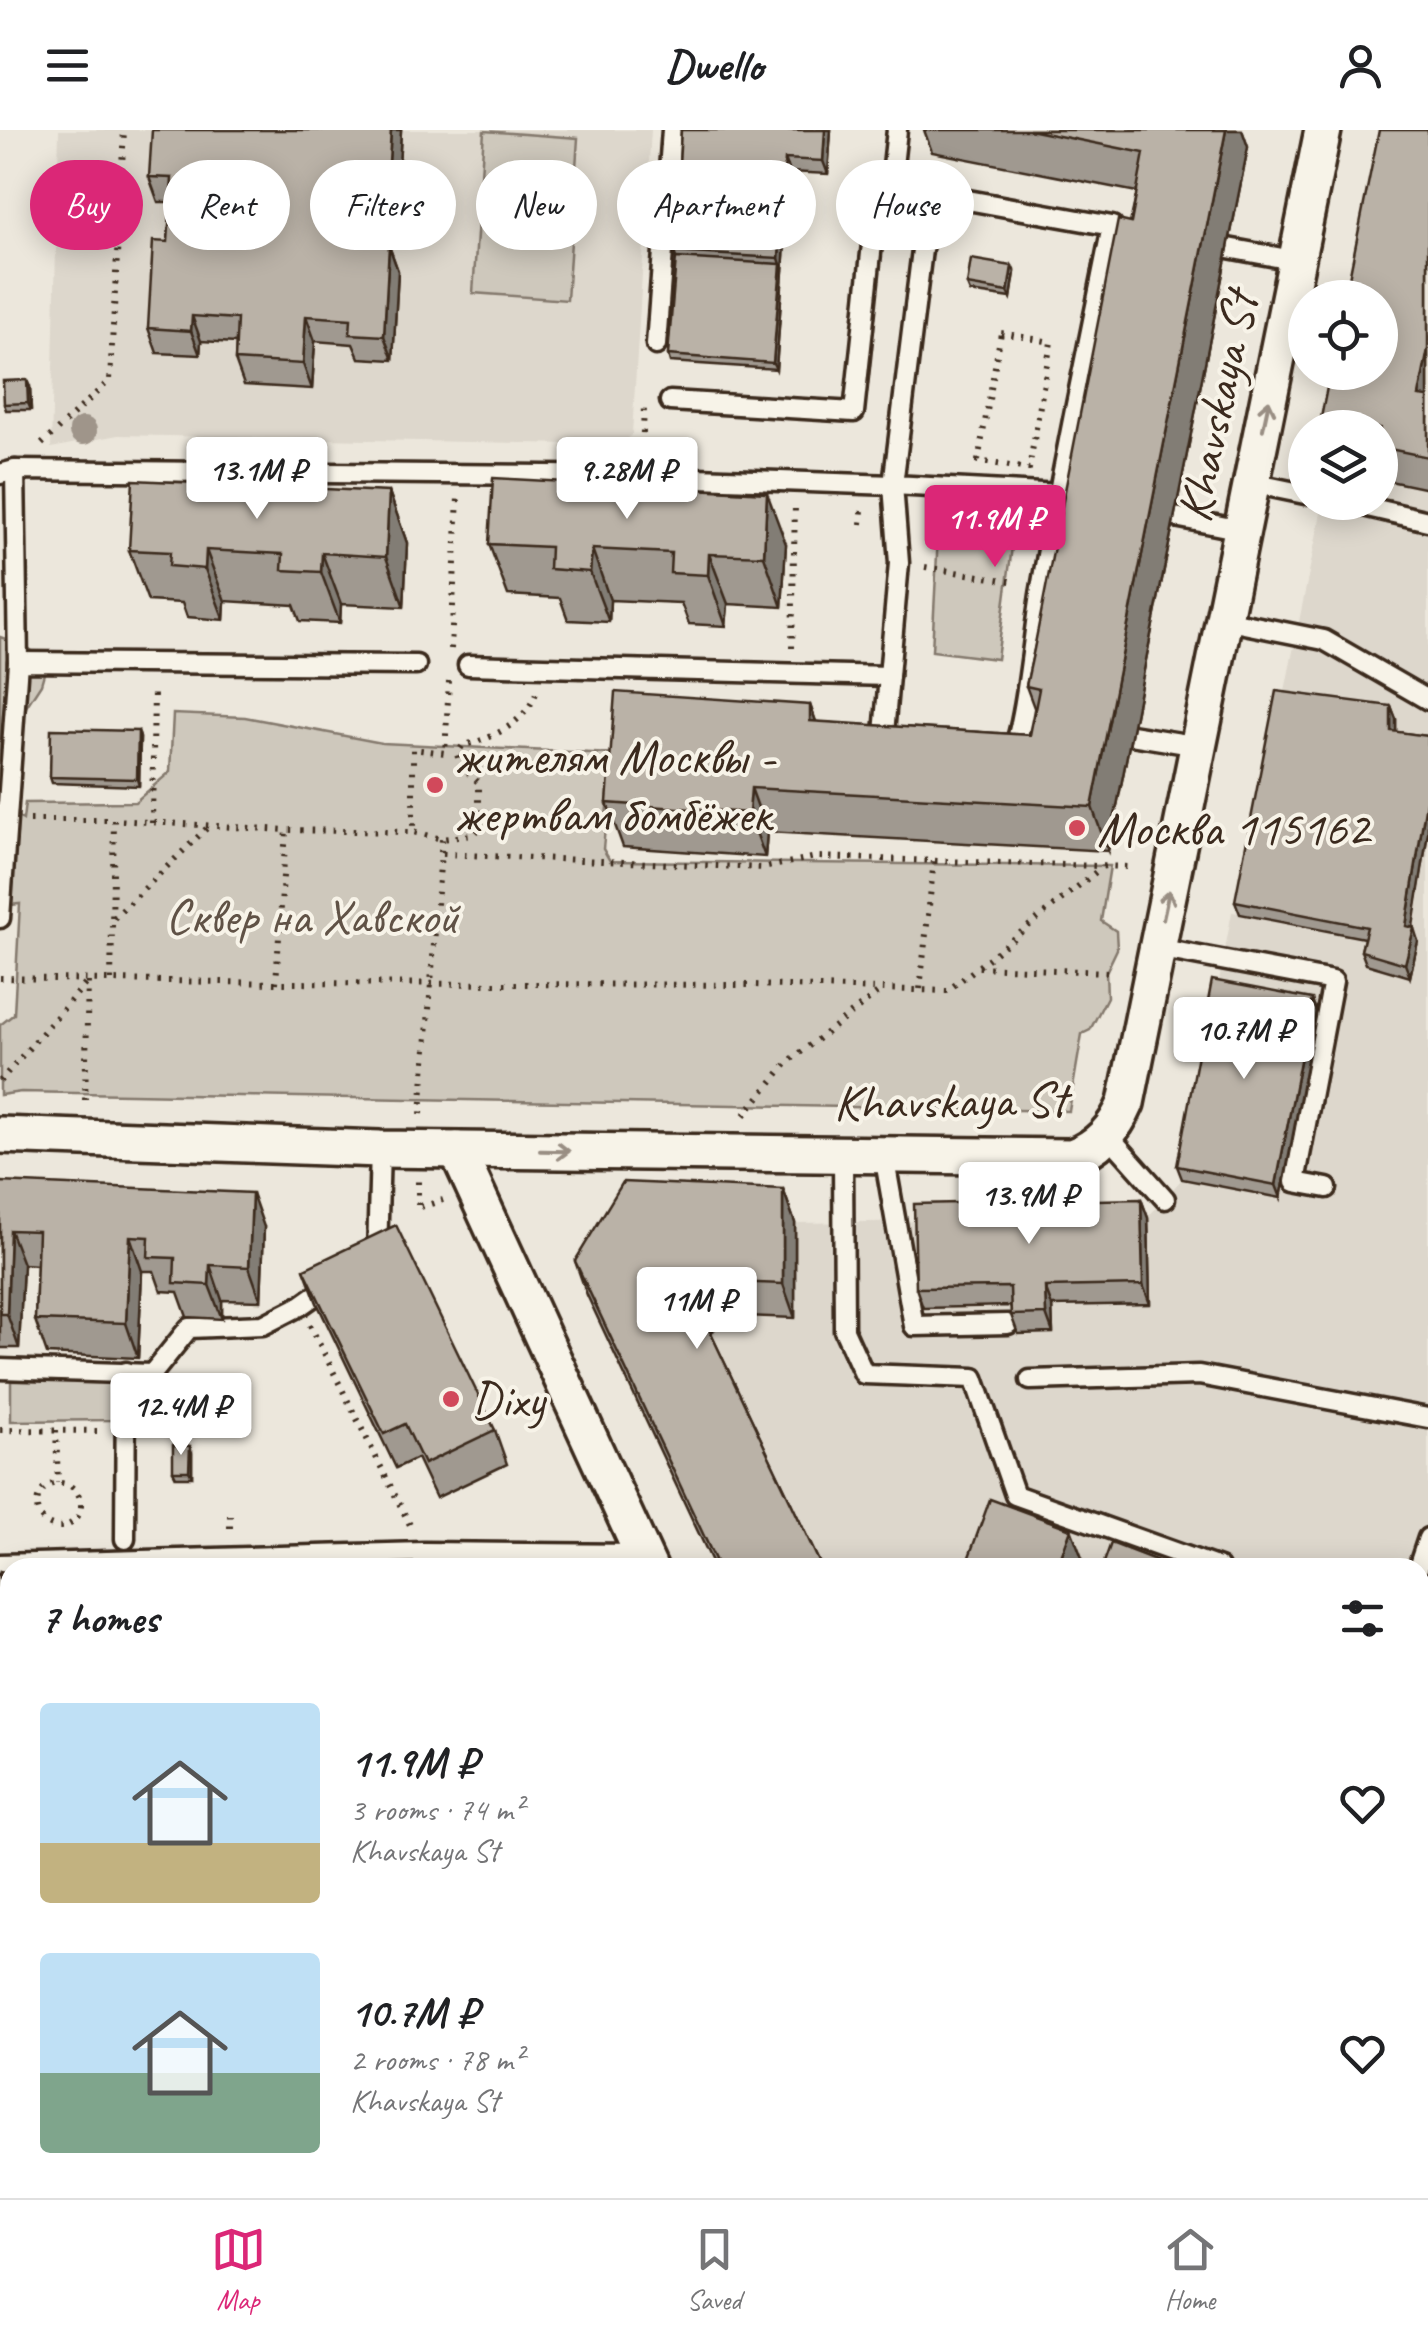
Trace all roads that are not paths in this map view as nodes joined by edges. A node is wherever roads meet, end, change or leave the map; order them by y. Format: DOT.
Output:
graph roads {
  1 [pos="672,130"];
  2 [pos="896,130"];
  3 [pos="1322,130"];
  4 [pos="893,160"];
  5 [pos="974,201"];
  6 [pos="1228,248"];
  7 [pos="871,250"];
  8 [pos="920,250"];
  9 [pos="1298,261"];
  10 [pos="656,345"];
  11 [pos="670,401"];
  12 [pos="8,472"];
  13 [pos="1252,483"];
  14 [pos="893,486"];
  15 [pos="1288,490"];
  16 [pos="1060,494"];
  17 [pos="1088,500"];
  18 [pos="1398,513"];
  19 [pos="1174,517"];
  20 [pos="1428,520"];
  21 [pos="1242,530"];
  22 [pos="1224,620"];
  23 [pos="18,662"];
  24 [pos="416,665"];
  25 [pos="468,665"];
  26 [pos="889,676"];
  27 [pos="1428,700"];
  28 [pos="1020,716"];
  29 [pos="1044,720"];
  30 [pos="1131,735"];
  31 [pos="1199,746"];
  32 [pos="901,749"];
  33 [pos="994,754"];
  34 [pos="0,918"];
  35 [pos="1157,948"];
  36 [pos="0,1135"];
  37 [pos="1108,1135"];
  38 [pos="380,1149"];
  39 [pos="457,1150"];
  40 [pos="843,1155"];
  41 [pos="884,1155"];
  42 [pos="1326,1188"];
  43 [pos="1165,1198"];
  44 [pos="1008,1324"];
  45 [pos="0,1369"];
  46 [pos="126,1372"];
  47 [pos="1030,1380"];
  48 [pos="1428,1418"];
  49 [pos="125,1540"];
  50 [pos="212,1558"];
  51 [pos="572,1558"];
  52 [pos="645,1558"];
  53 [pos="1190,1558"];
  1 -- 10 [label="lane"];
  2 -- 4 [label="lane"];
  3 -- 9 [label="street, Khavskaya St"];
  5 -- 16 [label="lane"];
  6 -- 9 [label="lane"];
  7 -- 11 [label="lane"];
  8 -- 14 [label="lane"];
  13 -- 9 [label="street, Khavskaya St, one-way"];
  12 -- 14 [label="lane"];
  12 -- 23 [label="lane"];
  13 -- 15 [label="lane"];
  13 -- 21 [label="street, Khavskaya St"];
  14 -- 16 [label="lane"];
  14 -- 26 [label="lane"];
  16 -- 17 [label="lane"];
  16 -- 28 [label="lane"];
  18 -- 20 [label="lane"];
  19 -- 21 [label="lane"];
  21 -- 22 [label="street, Khavskaya St"];
  22 -- 27 [label="lane"];
  22 -- 31 [label="street, Khavskaya St"];
  23 -- 24 [label="lane"];
  23 -- 34 [label="lane"];
  25 -- 26 [label="lane"];
  26 -- 32 [label="lane"];
  28 -- 29 [label="lane"];
  28 -- 33 [label="lane"];
  30 -- 31 [label="lane"];
  35 -- 31 [label="street, Khavskaya St, one-way"];
  35 -- 37 [label="street, Khavskaya St"];
  35 -- 42 [label="lane"];
  36 -- 38 [label="street, Khavskaya St"];
  37 -- 41 [label="street, Khavskaya St"];
  37 -- 43 [label="lane"];
  38 -- 39 [label="street, Khavskaya St"];
  38 -- 46 [label="lane"];
  39 -- 40 [label="street, Khavskaya St, one-way"];
  39 -- 52 [label="street"];
  40 -- 41 [label="street, Khavskaya St"];
  40 -- 53 [label="lane"];
  41 -- 44 [label="lane"];
  45 -- 46 [label="lane"];
  46 -- 49 [label="lane"];
  47 -- 48 [label="lane"];
  50 -- 51 [label="lane"];
}
